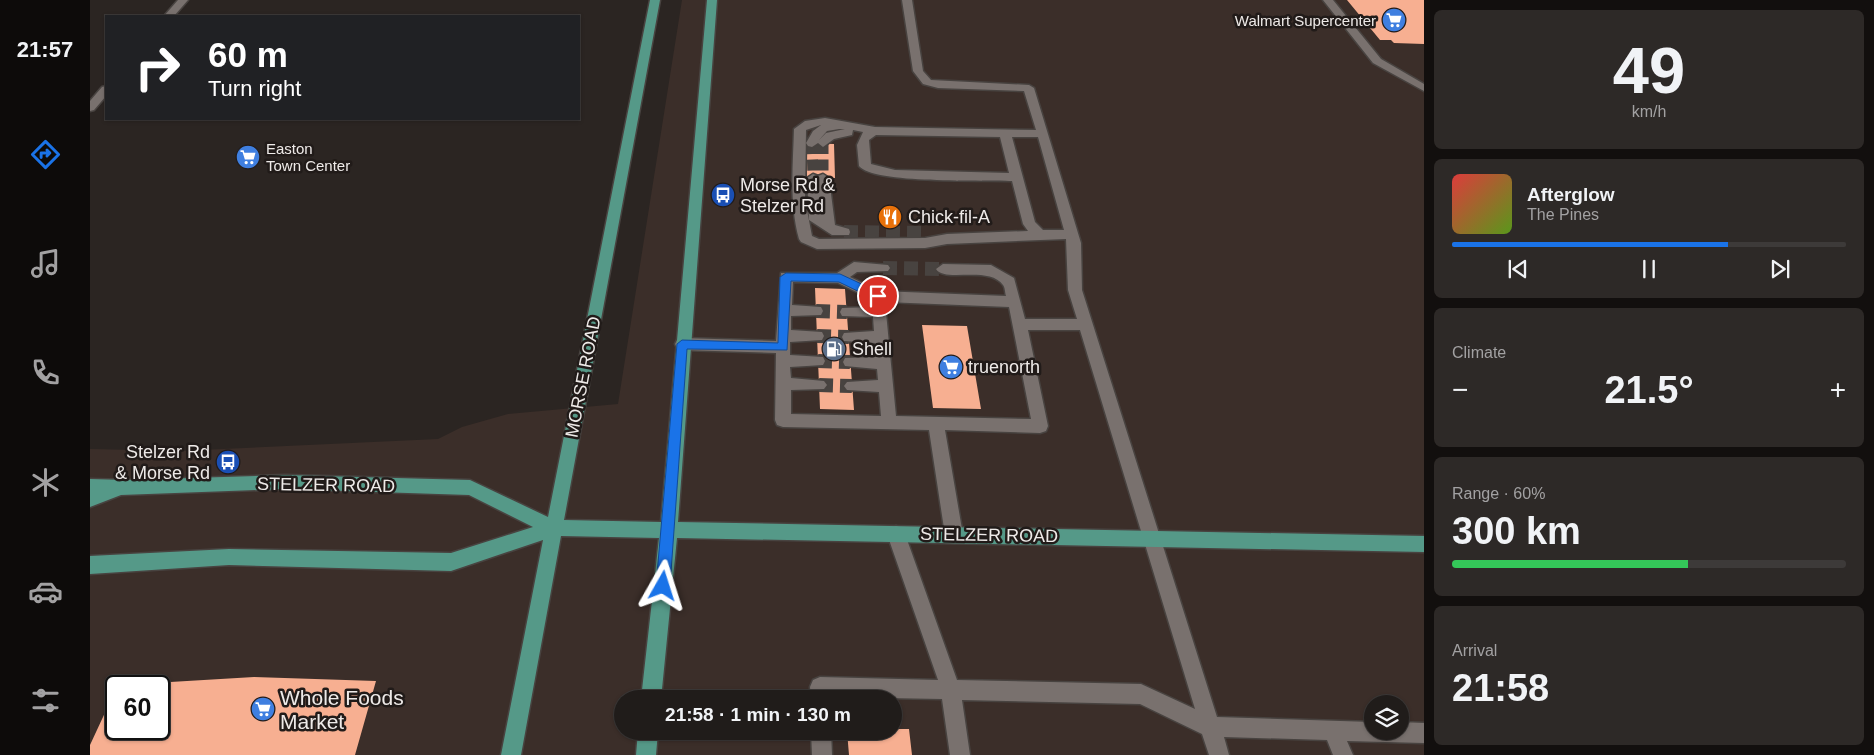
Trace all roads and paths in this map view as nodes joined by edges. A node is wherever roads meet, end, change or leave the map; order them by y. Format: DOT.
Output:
graph roads {
  1 [pos="183,0"];
  2 [pos="655,0"];
  3 [pos="712,0"];
  4 [pos="907,0"];
  5 [pos="1328,0"];
  6 [pos="170,15"];
  7 [pos="1424,88"];
  8 [pos="105,90"];
  9 [pos="90,108"];
  10 [pos="841,124"];
  11 [pos="859,129"];
  12 [pos="875,131"];
  13 [pos="1006,133"];
  14 [pos="1043,134"];
  15 [pos="1016,177"];
  16 [pos="818,178"];
  17 [pos="844,232"];
  18 [pos="925,233"];
  19 [pos="1071,234"];
  20 [pos="1040,236"];
  21 [pos="947,239"];
  22 [pos="883,268"];
  23 [pos="943,269"];
  24 [pos="840,278"];
  25 [pos="878,296"];
  26 [pos="1015,302"];
  27 [pos="785,310"];
  28 [pos="816,311"];
  29 [pos="847,312"];
  30 [pos="879,312"];
  31 [pos="1020,324"];
  32 [pos="1086,326"];
  33 [pos="817,336"];
  34 [pos="849,337"];
  35 [pos="881,337"];
  36 [pos="682,344"];
  37 [pos="783,348"];
  38 [pos="818,361"];
  39 [pos="850,362"];
  40 [pos="883,362"];
  41 [pos="783,384"];
  42 [pos="819,385"];
  43 [pos="852,386"];
  44 [pos="886,386"];
  45 [pos="889,422"];
  46 [pos="936,424"];
  47 [pos="90,486"];
  48 [pos="126,488"];
  49 [pos="90,498"];
  50 [pos="554,528"];
  51 [pos="669,530"];
  52 [pos="896,534"];
  53 [pos="954,535"];
  54 [pos="1152,539"];
  55 [pos="1424,544"];
  56 [pos="90,565"];
  57 [pos="652,690"];
  58 [pos="820,690"];
  59 [pos="951,690"];
  60 [pos="1210,727"];
  61 [pos="1333,730"];
  62 [pos="1424,734"];
  63 [pos="647,740"];
  64 [pos="821,740"];
  65 [pos="511,755"];
  66 [pos="646,755"];
  67 [pos="822,755"];
  68 [pos="960,755"];
  69 [pos="1219,755"];
  70 [pos="1343,755"];
  1 -- 6 [label="street"];
  2 -- 50 [label="main road, MORSE ROAD"];
  3 -- 36 [label="main road"];
  4 -- 14 [label="street"];
  5 -- 7 [label="street"];
  8 -- 9 [label="street"];
  10 -- 11 [label="street"];
  10 -- 11 [label="street"];
  10 -- 21 [label="street"];
  11 -- 12 [label="street"];
  12 -- 13 [label="street"];
  12 -- 15 [label="street"];
  13 -- 14 [label="street"];
  13 -- 15 [label="street"];
  14 -- 19 [label="street"];
  15 -- 20 [label="street"];
  16 -- 17 [label="street"];
  18 -- 21 [label="street"];
  19 -- 20 [label="street"];
  19 -- 32 [label="street"];
  20 -- 21 [label="street"];
  22 -- 24 [label="street"];
  23 -- 26 [label="street"];
  24 -- 25 [label="street"];
  24 -- 27 [label="street"];
  25 -- 26 [label="street"];
  25 -- 30 [label="street"];
  26 -- 31 [label="street"];
  27 -- 28 [label="street"];
  27 -- 37 [label="street"];
  29 -- 30 [label="street"];
  30 -- 35 [label="street"];
  31 -- 32 [label="street"];
  31 -- 46 [label="street"];
  32 -- 54 [label="street"];
  33 -- 37 [label="street"];
  34 -- 35 [label="street"];
  35 -- 40 [label="street"];
  36 -- 37 [label="street"];
  36 -- 51 [label="main road"];
  37 -- 38 [label="street"];
  37 -- 41 [label="street"];
  39 -- 40 [label="street"];
  40 -- 44 [label="street"];
  41 -- 42 [label="street"];
  41 -- 45 [label="street"];
  43 -- 44 [label="street"];
  44 -- 45 [label="street"];
  45 -- 46 [label="street"];
  46 -- 53 [label="street"];
  47 -- 48 [label="main road, STELZER ROAD"];
  48 -- 49 [label="main road"];
  48 -- 50 [label="main road, STELZER ROAD"];
  50 -- 51 [label="main road, STELZER ROAD"];
  50 -- 56 [label="main road, STELZER ROAD"];
  50 -- 65 [label="main road, MORSE ROAD"];
  51 -- 52 [label="main road, STELZER ROAD"];
  51 -- 57 [label="main road"];
  52 -- 53 [label="main road, STELZER ROAD"];
  52 -- 59 [label="street"];
  53 -- 54 [label="main road, STELZER ROAD"];
  54 -- 55 [label="main road, STELZER ROAD"];
  54 -- 60 [label="street"];
  58 -- 59 [label="street"];
  59 -- 60 [label="street"];
  59 -- 68 [label="street"];
  60 -- 61 [label="street"];
  60 -- 69 [label="street"];
  61 -- 62 [label="street"];
  61 -- 70 [label="street"];
  63 -- 66 [label="main road"];
  64 -- 67 [label="street"];
}
